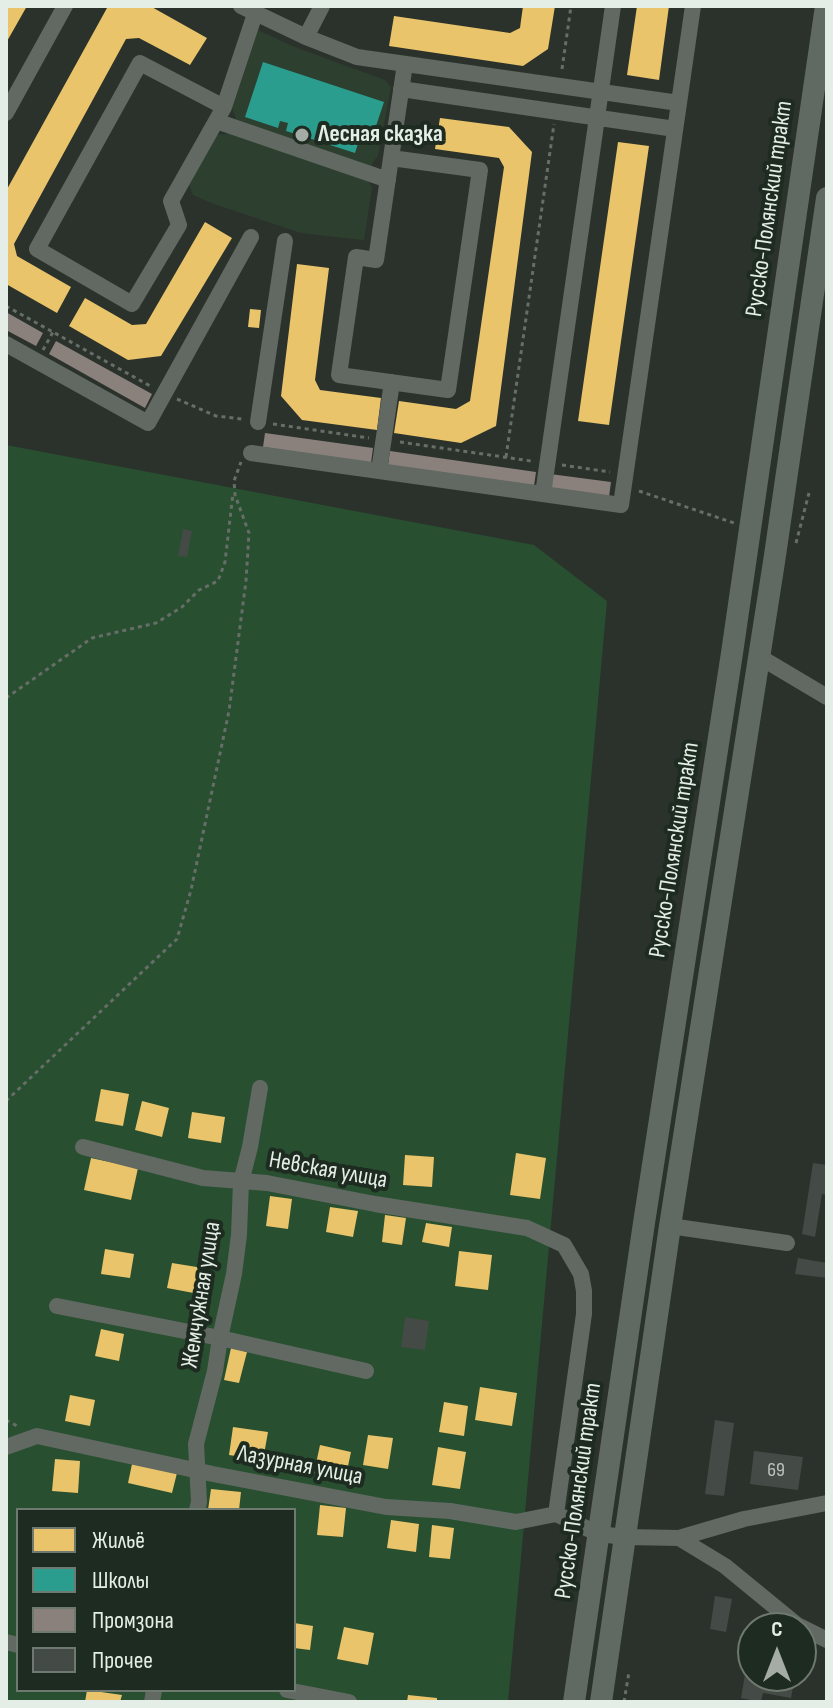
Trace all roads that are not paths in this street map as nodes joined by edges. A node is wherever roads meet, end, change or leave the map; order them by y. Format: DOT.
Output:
graph roads {
  1 [pos="65,6"];
  2 [pos="322,6"];
  3 [pos="613,6"];
  4 [pos="693,6"];
  5 [pos="826,6"];
  6 [pos="248,10"];
  7 [pos="306,37"];
  8 [pos="405,64"];
  9 [pos="401,89"];
  10 [pos="601,92"];
  11 [pos="679,103"];
  12 [pos="6,113"];
  13 [pos="220,114"];
  14 [pos="597,117"];
  15 [pos="675,129"];
  16 [pos="391,158"];
  17 [pos="388,180"];
  18 [pos="827,198"];
  19 [pos="251,237"];
  20 [pos="285,241"];
  21 [pos="6,344"];
  22 [pos="392,382"];
  23 [pos="258,422"];
  24 [pos="251,453"];
  25 [pos="379,471"];
  26 [pos="543,494"];
  27 [pos="758,656"];
  28 [pos="826,695"];
  29 [pos="260,1088"];
  30 [pos="83,1147"];
  31 [pos="241,1182"];
  32 [pos="670,1226"];
  33 [pos="787,1243"];
  34 [pos="57,1306"];
  35 [pos="220,1338"];
  36 [pos="366,1371"];
  37 [pos="6,1447"];
  38 [pos="196,1469"];
  39 [pos="827,1503"];
  40 [pos="198,1508"];
  41 [pos="556,1514"];
  42 [pos="599,1534"];
  43 [pos="625,1537"];
  44 [pos="679,1538"];
  45 [pos="827,1640"];
  46 [pos="296,1692"];
  47 [pos="349,1702"];
  48 [pos="574,1702"];
  49 [pos="601,1702"];
  1 -- 12 [label="street"];
  2 -- 7 [label="street"];
  3 -- 10 [label="street"];
  4 -- 11 [label="street"];
  5 -- 42 [label="main road, Русско-Полянский тракт"];
  6 -- 7 [label="street"];
  6 -- 13 [label="street"];
  7 -- 8 [label="street"];
  8 -- 9 [label="street"];
  8 -- 10 [label="street"];
  9 -- 14 [label="street"];
  9 -- 16 [label="street"];
  10 -- 11 [label="street"];
  10 -- 14 [label="street"];
  11 -- 15 [label="street"];
  13 -- 13 [label="street"];
  13 -- 17 [label="street"];
  14 -- 15 [label="street"];
  14 -- 26 [label="street"];
  15 -- 26 [label="street"];
  16 -- 17 [label="street"];
  16 -- 22 [label="street"];
  17 -- 22 [label="street"];
  18 -- 27 [label="main road"];
  19 -- 21 [label="street"];
  20 -- 23 [label="street"];
  22 -- 25 [label="street"];
  24 -- 25 [label="street"];
  25 -- 26 [label="street"];
  27 -- 28 [label="street"];
  27 -- 32 [label="main road"];
  29 -- 31 [label="street, Жемчужная улица"];
  30 -- 31 [label="street, Невская улица"];
  31 -- 35 [label="street, Жемчужная улица"];
  31 -- 41 [label="street, Невская улица"];
  32 -- 33 [label="street"];
  32 -- 43 [label="main road"];
  34 -- 35 [label="street"];
  35 -- 36 [label="street"];
  35 -- 38 [label="street, Жемчужная улица"];
  37 -- 38 [label="street, Лазурная улица"];
  38 -- 40 [label="street, Жемчужная улица"];
  38 -- 41 [label="street, Лазурная улица"];
  39 -- 44 [label="street"];
  41 -- 42 [label="street"];
  42 -- 43 [label="street"];
  42 -- 48 [label="main road, Русско-Полянский тракт"];
  43 -- 44 [label="street"];
  43 -- 49 [label="main road"];
  44 -- 45 [label="street"];
  46 -- 47 [label="street"];
}
